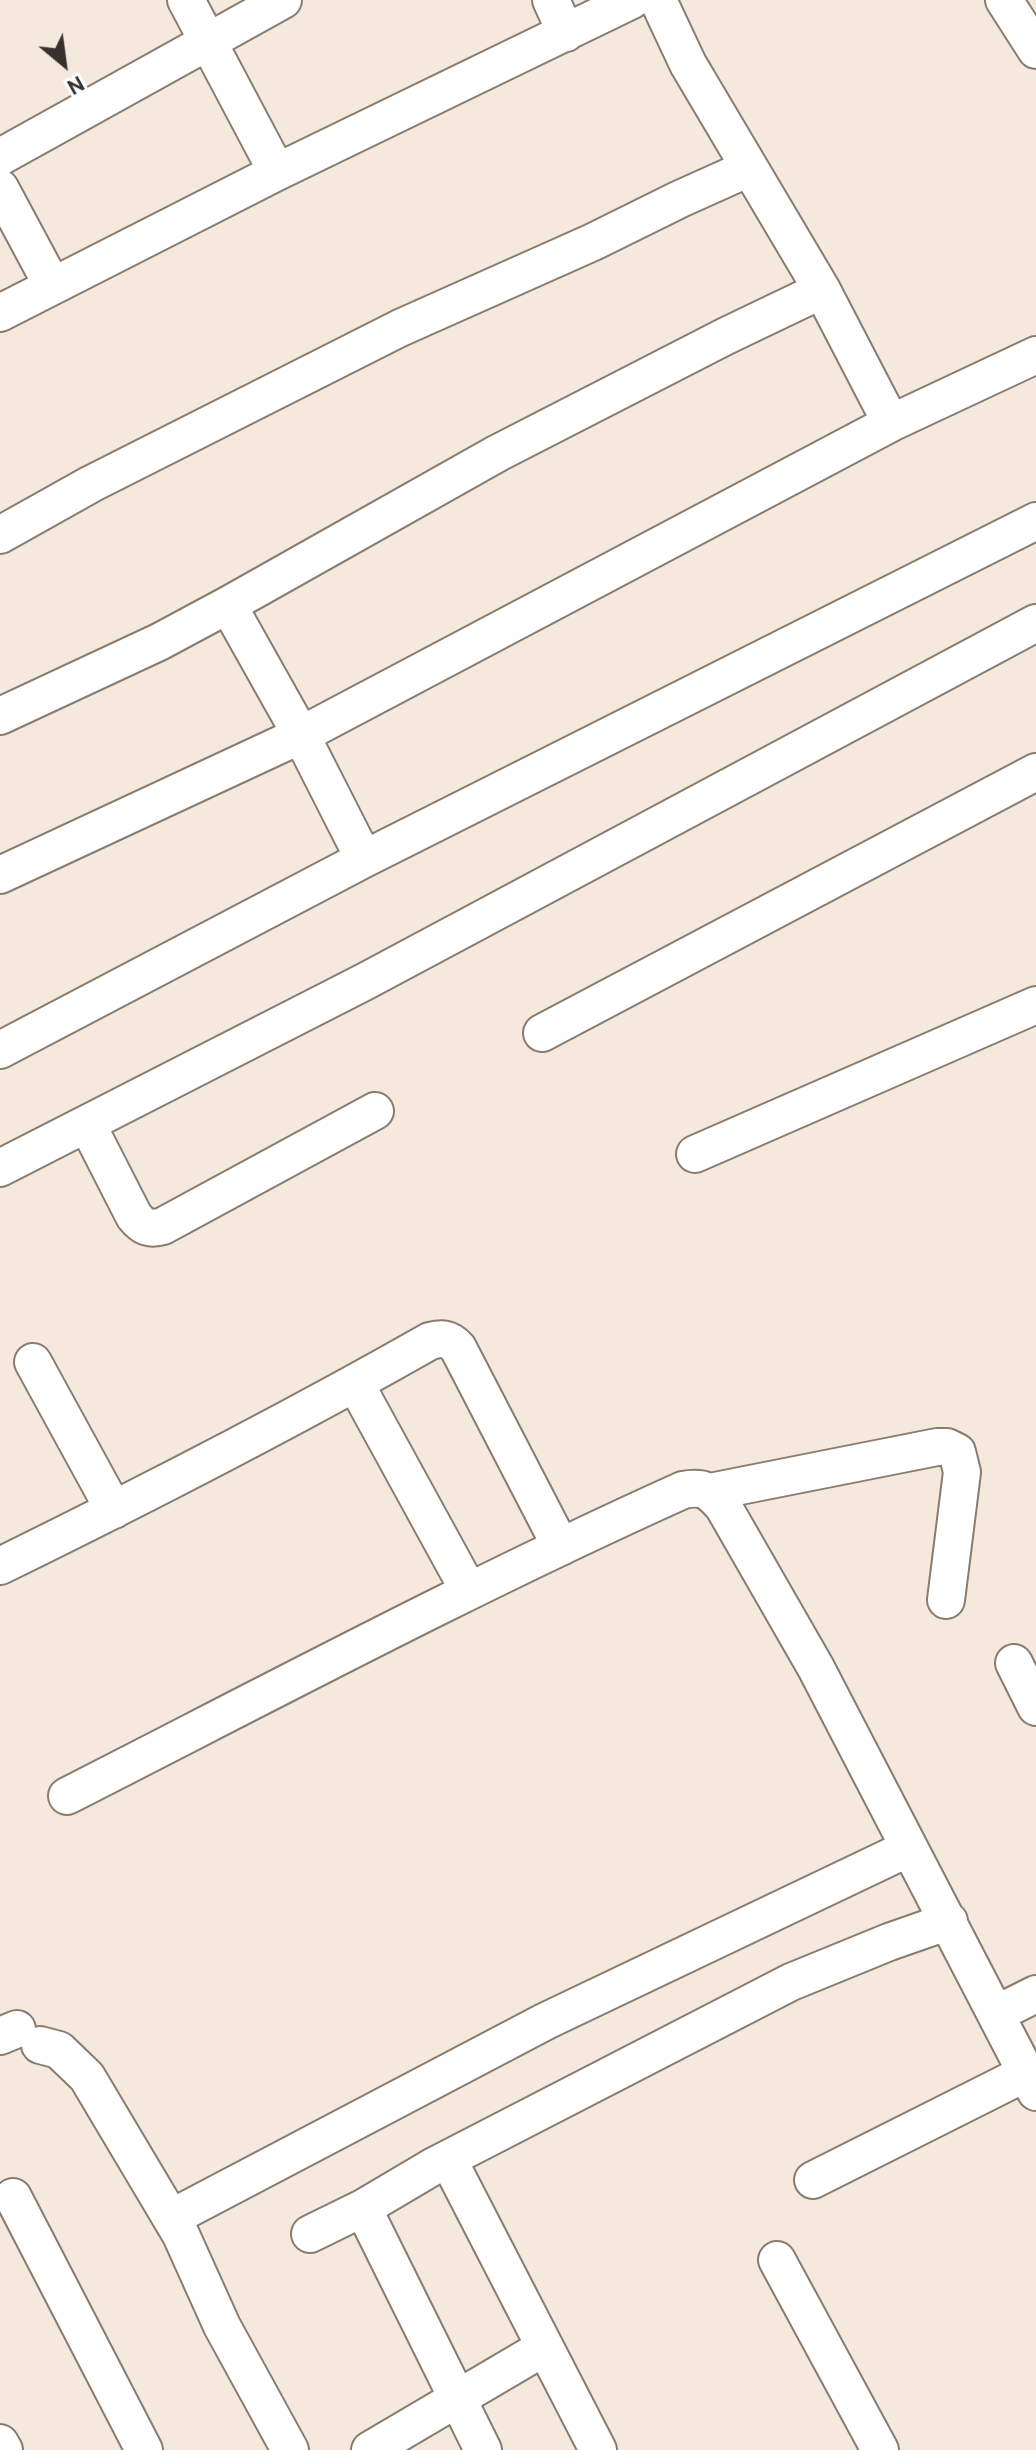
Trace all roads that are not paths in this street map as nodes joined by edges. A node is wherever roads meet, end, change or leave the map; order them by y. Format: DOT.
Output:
graph roads {
  1 [pos="186,0"];
  2 [pos="283,0"];
  3 [pos="551,0"];
  4 [pos="632,0"];
  5 [pos="658,0"];
  6 [pos="1004,0"];
  7 [pos="566,33"];
  8 [pos="209,42"];
  9 [pos="1036,50"];
  10 [pos="0,157"];
  11 [pos="749,168"];
  12 [pos="277,172"];
  13 [pos="0,188"];
  14 [pos="52,285"];
  15 [pos="822,290"];
  16 [pos="0,313"];
  17 [pos="1036,355"];
  18 [pos="891,423"];
  19 [pos="1036,521"];
  20 [pos="0,535"];
  21 [pos="228,605"];
  22 [pos="1036,623"];
  23 [pos="0,716"];
  24 [pos="301,735"];
  25 [pos="1036,772"];
  26 [pos="364,859"];
  27 [pos="0,875"];
  28 [pos="1036,1005"];
  29 [pos="542,1033"];
  30 [pos="0,1050"];
  31 [pos="375,1111"];
  32 [pos="87,1124"];
  33 [pos="695,1154"];
  34 [pos="0,1168"];
  35 [pos="33,1362"];
  36 [pos="355,1383"];
  37 [pos="710,1492"];
  38 [pos="114,1510"];
  39 [pos="561,1547"];
  40 [pos="0,1566"];
  41 [pos="469,1591"];
  42 [pos="946,1600"];
  43 [pos="1014,1663"];
  44 [pos="1036,1707"];
  45 [pos="67,1796"];
  46 [pos="909,1848"];
  47 [pos="949,1921"];
  48 [pos="1036,1994"];
  49 [pos="996,2014"];
  50 [pos="19,2037"];
  51 [pos="1031,2083"];
  52 [pos="448,2159"];
  53 [pos="813,2180"];
  54 [pos="13,2197"];
  55 [pos="363,2208"];
  56 [pos="171,2218"];
  57 [pos="310,2234"];
  58 [pos="777,2260"];
  59 [pos="545,2347"];
  60 [pos="458,2398"];
  61 [pos="0,2443"];
  62 [pos="4,2450"];
  63 [pos="144,2450"];
  64 [pos="290,2450"];
  65 [pos="370,2450"];
  66 [pos="483,2450"];
  67 [pos="598,2450"];
  68 [pos="880,2450"];
  1 -- 8 [label="street"];
  2 -- 8 [label="street"];
  3 -- 7 [label="street"];
  4 -- 7 [label="street"];
  5 -- 11 [label="street"];
  6 -- 9 [label="street"];
  7 -- 12 [label="street"];
  8 -- 10 [label="street"];
  8 -- 12 [label="street"];
  11 -- 15 [label="street"];
  11 -- 20 [label="street"];
  12 -- 14 [label="street"];
  13 -- 14 [label="street"];
  14 -- 16 [label="street"];
  15 -- 18 [label="street"];
  15 -- 21 [label="street"];
  17 -- 18 [label="street"];
  18 -- 24 [label="street"];
  19 -- 26 [label="street"];
  21 -- 23 [label="street"];
  21 -- 24 [label="street"];
  22 -- 32 [label="street"];
  24 -- 26 [label="street"];
  24 -- 27 [label="street"];
  25 -- 29 [label="street"];
  26 -- 30 [label="street"];
  28 -- 33 [label="street"];
  31 -- 32 [label="street"];
  32 -- 34 [label="street"];
  35 -- 38 [label="street"];
  36 -- 38 [label="street"];
  36 -- 39 [label="street"];
  36 -- 41 [label="street"];
  37 -- 39 [label="street"];
  37 -- 42 [label="street"];
  37 -- 46 [label="street"];
  38 -- 40 [label="street"];
  39 -- 41 [label="street"];
  41 -- 45 [label="street"];
  43 -- 44 [label="street"];
  46 -- 47 [label="street"];
  46 -- 56 [label="street"];
  47 -- 49 [label="street"];
  47 -- 52 [label="street"];
  48 -- 49 [label="street"];
  49 -- 51 [label="street"];
  50 -- 56 [label="street"];
  51 -- 53 [label="street"];
  52 -- 55 [label="street"];
  52 -- 59 [label="street"];
  54 -- 63 [label="street"];
  55 -- 57 [label="street"];
  55 -- 60 [label="street"];
  56 -- 64 [label="street"];
  58 -- 68 [label="street"];
  59 -- 60 [label="street"];
  59 -- 67 [label="street"];
  60 -- 65 [label="street"];
  60 -- 66 [label="street"];
  61 -- 62 [label="street"];
}
